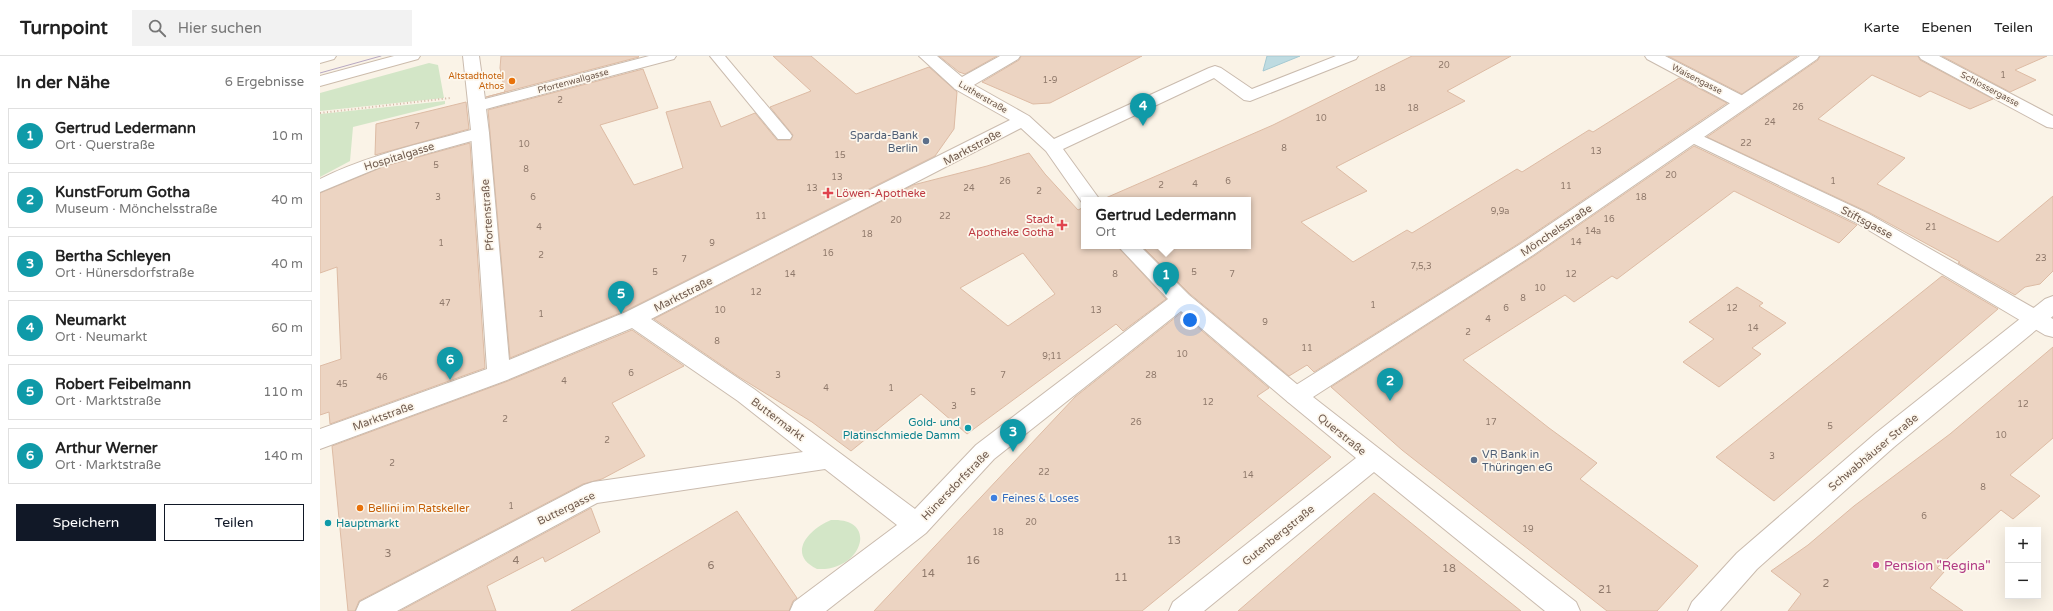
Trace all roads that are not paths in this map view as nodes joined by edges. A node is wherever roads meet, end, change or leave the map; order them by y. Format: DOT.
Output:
graph roads {
  1 [pos="328,56"];
  2 [pos="412,56"];
  3 [pos="471,56"];
  4 [pos="668,56"];
  5 [pos="716,56"];
  6 [pos="927,56"];
  7 [pos="1012,56"];
  8 [pos="1350,56"];
  9 [pos="1653,56"];
  10 [pos="1811,56"];
  11 [pos="1926,56"];
  12 [pos="320,58"];
  13 [pos="1217,63"];
  14 [pos="320,81"];
  15 [pos="961,85"];
  16 [pos="477,100"];
  17 [pos="1741,102"];
  18 [pos="1023,120"];
  19 [pos="2053,123"];
  20 [pos="480,133"];
  21 [pos="784,136"];
  22 [pos="1694,137"];
  23 [pos="1052,146"];
  24 [pos="320,186"];
  25 [pos="1087,197"];
  26 [pos="1131,249"];
  27 [pos="1181,300"];
  28 [pos="2053,304"];
  29 [pos="634,318"];
  30 [pos="2044,324"];
  31 [pos="499,374"];
  32 [pos="1296,396"];
  33 [pos="325,437"];
  34 [pos="829,458"];
  35 [pos="1373,459"];
  36 [pos="917,525"];
  37 [pos="370,611"];
  38 [pos="804,611"];
  39 [pos="1183,611"];
  40 [pos="1566,611"];
  41 [pos="1702,611"];
  1 -- 12 [label="street"];
  2 -- 14 [label="street"];
  3 -- 16 [label="street, Pfortenstraße"];
  4 -- 16 [label="street, Pfortenwallgasse"];
  5 -- 21 [label="lane"];
  6 -- 15 [label="street, Lutherstraße"];
  7 -- 15 [label="street"];
  8 -- 13 [label="street"];
  9 -- 17 [label="street, Waisengasse"];
  10 -- 17 [label="street, Mönchelsstraße"];
  11 -- 19 [label="street, Schlossergasse"];
  13 -- 23 [label="street"];
  15 -- 18 [label="street, Lutherstraße"];
  16 -- 20 [label="street, Pfortenstraße"];
  17 -- 22 [label="street, Mönchelsstraße"];
  18 -- 23 [label="street, Lutherstraße"];
  18 -- 29 [label="street, Marktstraße"];
  20 -- 24 [label="street, Hospitalgasse"];
  20 -- 31 [label="street, Pfortenstraße"];
  22 -- 30 [label="street, Stiftsgasse"];
  22 -- 32 [label="street, Mönchelsstraße"];
  23 -- 25 [label="street, Lutherstraße"];
  26 -- 27 [label="street, Querstraße"];
  27 -- 32 [label="street, Querstraße"];
  27 -- 36 [label="street, Hünersdorfstraße"];
  28 -- 30 [label="street, Schwabhäuser Straße"];
  29 -- 31 [label="street, Marktstraße"];
  29 -- 34 [label="street, Buttermarkt"];
  30 -- 41 [label="street, Schwabhäuser Straße"];
  31 -- 33 [label="street, Marktstraße"];
  32 -- 35 [label="street, Querstraße"];
  34 -- 36 [label="street, Buttermarkt"];
  34 -- 37 [label="street, Buttergasse"];
  35 -- 39 [label="street, Gutenbergstraße"];
  35 -- 40 [label="street, Querstraße"];
  36 -- 38 [label="street, Hünersdorfstraße"];
}
